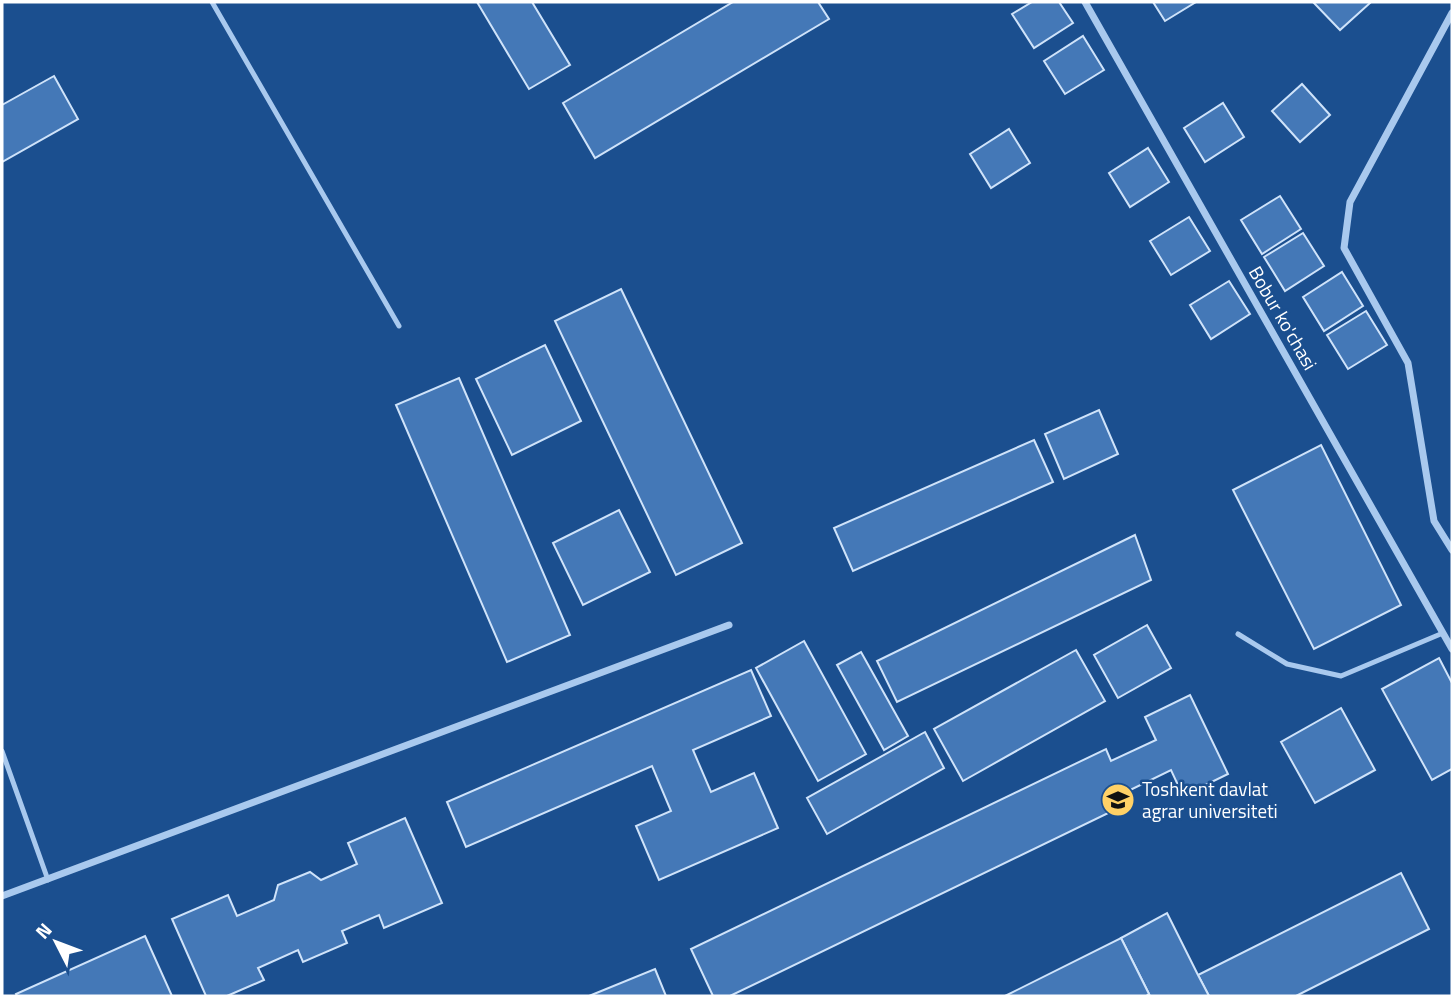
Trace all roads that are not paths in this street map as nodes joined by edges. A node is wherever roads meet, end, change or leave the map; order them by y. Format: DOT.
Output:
graph roads {
  1 [pos="212,2"];
  2 [pos="1086,2"];
  3 [pos="1452,13"];
  4 [pos="399,326"];
  5 [pos="1452,550"];
  6 [pos="729,625"];
  7 [pos="1443,633"];
  8 [pos="1238,634"];
  9 [pos="1452,649"];
  10 [pos="2,751"];
  11 [pos="48,880"];
  12 [pos="2,896"];
  1 -- 4 [label="lane"];
  2 -- 7 [label="street, Bobur ko'chasi"];
  3 -- 5 [label="street"];
  6 -- 11 [label="street"];
  7 -- 8 [label="lane"];
  7 -- 9 [label="street, Bobur ko'chasi"];
  10 -- 11 [label="lane"];
  11 -- 12 [label="street"];
}
